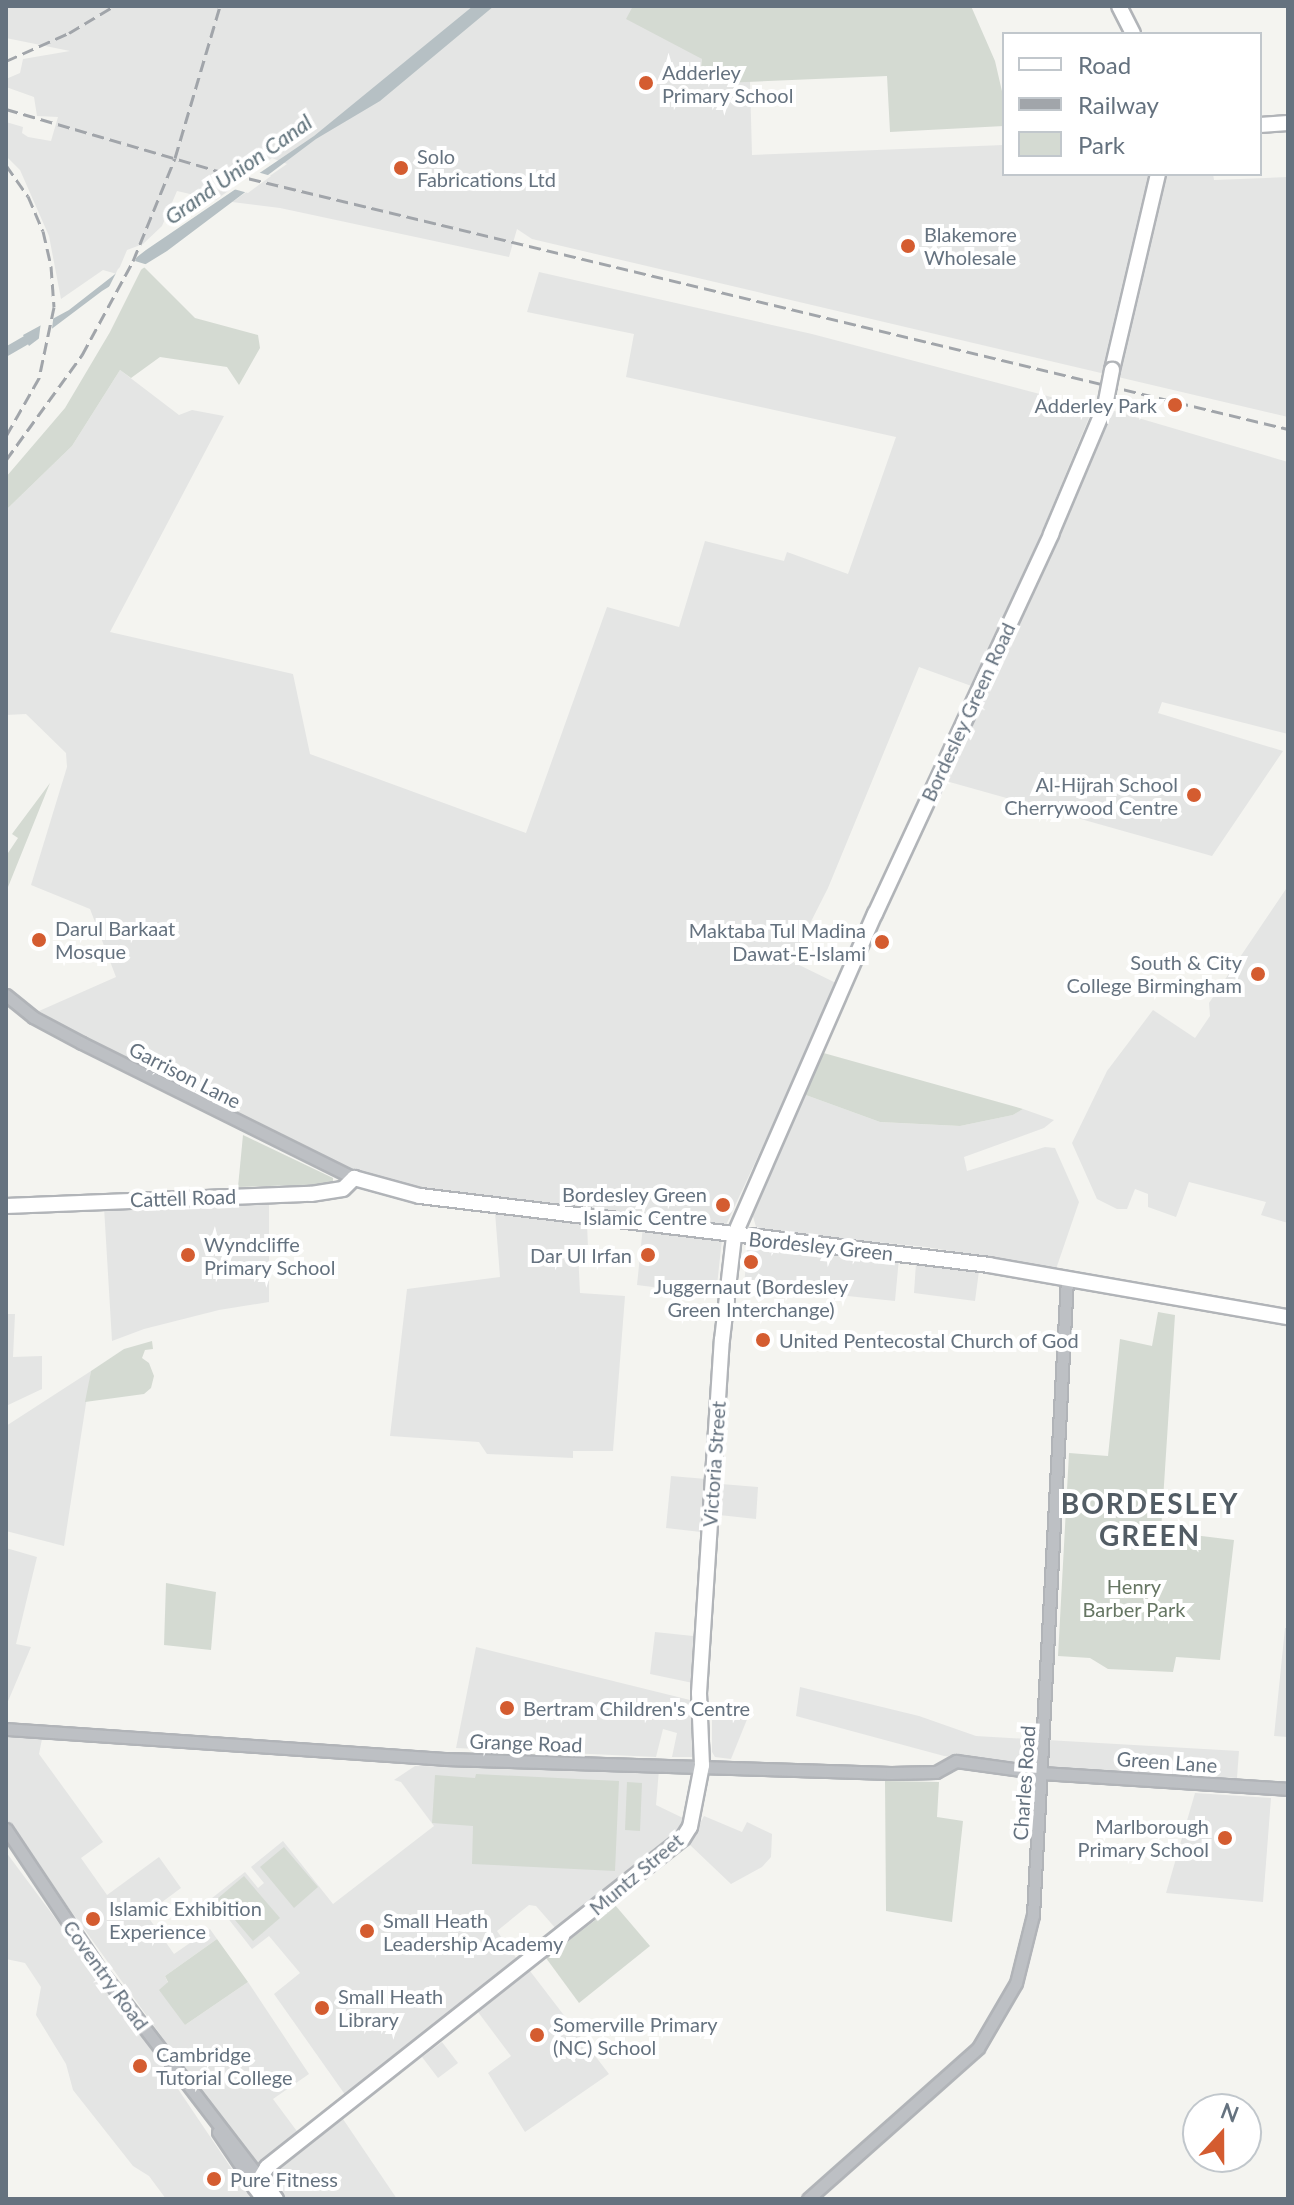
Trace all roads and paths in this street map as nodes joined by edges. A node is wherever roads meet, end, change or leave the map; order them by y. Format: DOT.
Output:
graph roads {
  1 [pos="1119,6"];
  2 [pos="1132,32"];
  3 [pos="1288,123"];
  4 [pos="1262,125"];
  5 [pos="1158,176"];
  6 [pos="6,995"];
  7 [pos="354,1178"];
  8 [pos="6,1206"];
  9 [pos="734,1236"];
  10 [pos="1067,1280"];
  11 [pos="1288,1317"];
  12 [pos="699,1693"];
  13 [pos="6,1729"];
  14 [pos="702,1765"];
  15 [pos="1043,1773"];
  16 [pos="1288,1789"];
  17 [pos="6,1829"];
  18 [pos="259,2187"];
  19 [pos="276,2199"];
  20 [pos="808,2199"];
  1 -- 2 [label="main road"];
  3 -- 4 [label="main road"];
  5 -- 9 [label="main road, Bordesley Green Road, bridge"];
  6 -- 7 [label="street, Garrison Lane"];
  7 -- 8 [label="main road, Cattell Road"];
  7 -- 9 [label="main road, Bordesley Green"];
  9 -- 10 [label="main road, Bordesley Green"];
  9 -- 12 [label="main road, Victoria Street"];
  10 -- 11 [label="main road, Bordesley Green"];
  10 -- 15 [label="street, Charles Road"];
  12 -- 14 [label="main road, Muntz Street"];
  13 -- 14 [label="street, Grange Road"];
  14 -- 15 [label="street, Grange Road"];
  14 -- 18 [label="main road, Muntz Street"];
  15 -- 16 [label="street, Green Lane"];
  15 -- 20 [label="street, Charles Road"];
  17 -- 18 [label="street, Coventry Road"];
  18 -- 19 [label="main road, Coventry Road"];
}
